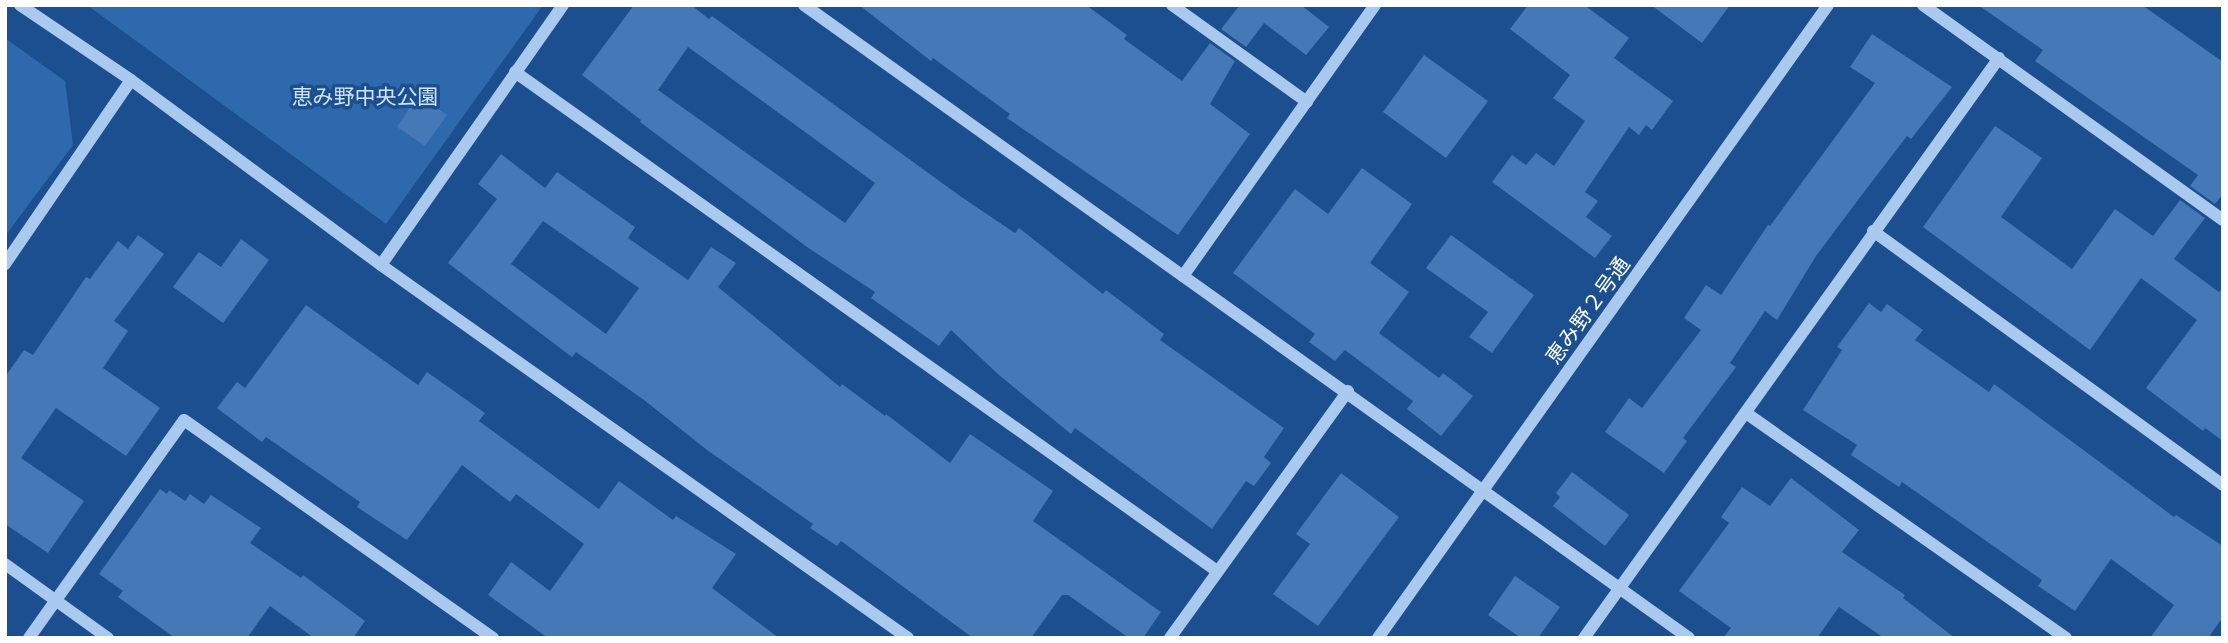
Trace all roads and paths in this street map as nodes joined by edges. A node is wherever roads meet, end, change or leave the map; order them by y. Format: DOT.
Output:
graph roads {
  1 [pos="20,5"];
  2 [pos="563,5"];
  3 [pos="804,5"];
  4 [pos="1172,5"];
  5 [pos="1376,5"];
  6 [pos="1828,5"];
  7 [pos="1923,5"];
  8 [pos="1999,58"];
  9 [pos="515,72"];
  10 [pos="131,80"];
  11 [pos="1307,102"];
  12 [pos="2223,220"];
  13 [pos="1873,231"];
  14 [pos="5,264"];
  15 [pos="381,264"];
  16 [pos="1183,276"];
  17 [pos="1348,391"];
  18 [pos="1746,413"];
  19 [pos="2223,485"];
  20 [pos="1482,489"];
  21 [pos="5,564"];
  22 [pos="1217,571"];
  23 [pos="1618,587"];
  24 [pos="55,601"];
  25 [pos="29,638"];
  26 [pos="108,638"];
  27 [pos="493,638"];
  28 [pos="908,638"];
  29 [pos="1170,638"];
  30 [pos="1378,638"];
  31 [pos="1584,638"];
  32 [pos="1689,638"];
  33 [pos="2066,638"];
  1 -- 10 [label="street"];
  2 -- 9 [label="street"];
  3 -- 16 [label="street"];
  4 -- 11 [label="street"];
  5 -- 11 [label="street"];
  6 -- 20 [label="street, 恵み野２号通"];
  7 -- 8 [label="street"];
  8 -- 12 [label="street"];
  8 -- 13 [label="street"];
  9 -- 15 [label="street"];
  9 -- 22 [label="street"];
  10 -- 14 [label="street"];
  10 -- 15 [label="street"];
  11 -- 16 [label="street"];
  13 -- 18 [label="street"];
  13 -- 19 [label="street"];
  15 -- 28 [label="street"];
  16 -- 17 [label="street"];
  17 -- 20 [label="street"];
  17 -- 22 [label="street"];
  18 -- 23 [label="street"];
  18 -- 33 [label="street"];
  20 -- 23 [label="street"];
  20 -- 30 [label="street, 恵み野２号通"];
  21 -- 24 [label="street"];
  22 -- 29 [label="street"];
  23 -- 31 [label="street"];
  23 -- 32 [label="street"];
  24 -- 25 [label="street"];
  24 -- 26 [label="street"];
  24 -- 27 [label="street"];
}
